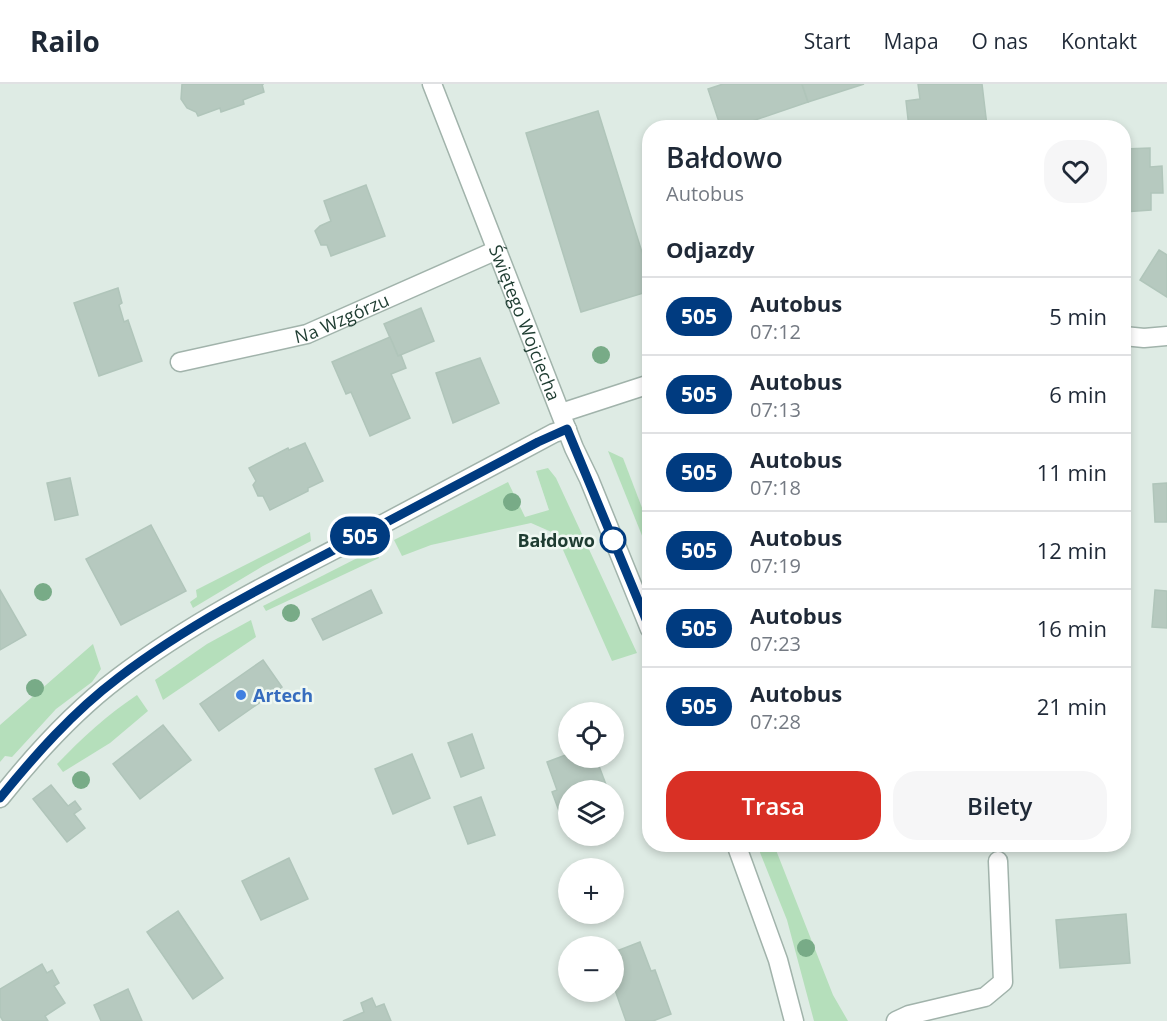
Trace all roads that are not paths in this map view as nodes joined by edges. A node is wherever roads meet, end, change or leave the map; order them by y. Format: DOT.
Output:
graph roads {
  1 [pos="432,84"];
  2 [pos="497,250"];
  3 [pos="1167,336"];
  4 [pos="1131,337"];
  5 [pos="180,362"];
  6 [pos="642,387"];
  7 [pos="564,421"];
  8 [pos="642,610"];
  9 [pos="0,798"];
  10 [pos="739,852"];
  11 [pos="998,861"];
  12 [pos="794,1021"];
  13 [pos="896,1021"];
  1 -- 2 [label="street, Świętego Wojciecha"];
  2 -- 5 [label="street, Na Wzgórzu"];
  2 -- 7 [label="street, Świętego Wojciecha"];
  3 -- 4 [label="street"];
  6 -- 7 [label="street"];
  7 -- 8 [label="street, Świętego Wojciecha"];
  7 -- 9 [label="street"];
  10 -- 12 [label="street"];
  11 -- 13 [label="street"];
}
